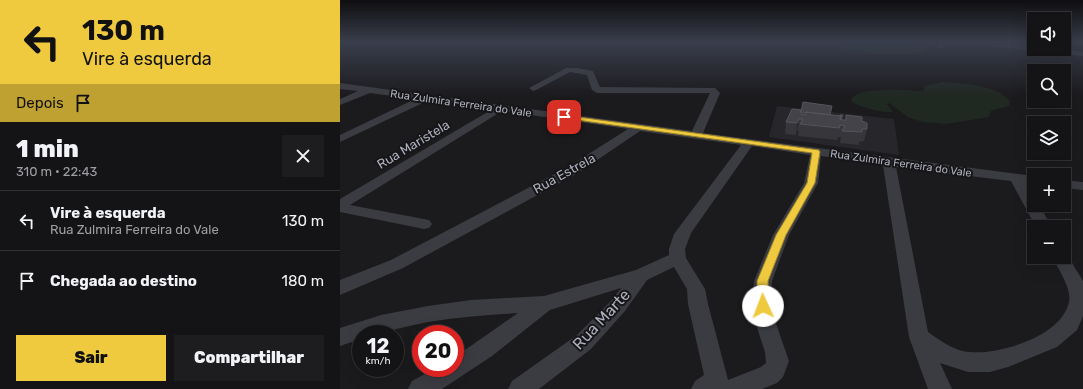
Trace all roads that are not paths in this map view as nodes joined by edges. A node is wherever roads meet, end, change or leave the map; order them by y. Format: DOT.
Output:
graph roads {
  1 [pos="340,86"];
  2 [pos="533,88"];
  3 [pos="369,90"];
  4 [pos="425,98"];
  5 [pos="340,102"];
  6 [pos="501,108"];
  7 [pos="639,127"];
  8 [pos="696,135"];
  9 [pos="340,139"];
  10 [pos="749,142"];
  11 [pos="816,152"];
  12 [pos="889,162"];
  13 [pos="1016,178"];
  14 [pos="1027,179"];
  15 [pos="1071,185"];
  16 [pos="1083,186"];
  17 [pos="340,205"];
  18 [pos="340,208"];
  19 [pos="1040,220"];
  20 [pos="424,224"];
  21 [pos="678,258"];
  22 [pos="1065,264"];
  23 [pos="641,275"];
  24 [pos="1078,283"];
  25 [pos="340,288"];
  26 [pos="544,304"];
  27 [pos="340,336"];
  28 [pos="919,337"];
  29 [pos="718,387"];
  30 [pos="420,389"];
  31 [pos="520,389"];
  32 [pos="940,389"];
  1 -- 3 [label="street, Rua Zulmira Ferreira do Vale"];
  2 -- 8 [label="street"];
  3 -- 4 [label="street, Rua Zulmira Ferreira do Vale"];
  3 -- 5 [label="street"];
  4 -- 6 [label="street, Rua Zulmira Ferreira do Vale"];
  4 -- 9 [label="street"];
  6 -- 7 [label="street, Rua Zulmira Ferreira do Vale"];
  6 -- 17 [label="street, Rua Maristela"];
  7 -- 8 [label="street, Rua Zulmira Ferreira do Vale"];
  7 -- 25 [label="street, Rua Estrela"];
  8 -- 10 [label="street, Rua Zulmira Ferreira do Vale"];
  10 -- 11 [label="street, Rua Zulmira Ferreira do Vale"];
  10 -- 21 [label="street"];
  11 -- 12 [label="street, Rua Zulmira Ferreira do Vale"];
  11 -- 29 [label="street"];
  12 -- 13 [label="street, Rua Zulmira Ferreira do Vale"];
  12 -- 28 [label="street"];
  13 -- 14 [label="street, Rua Zulmira Ferreira do Vale"];
  13 -- 19 [label="street"];
  15 -- 16 [label="street"];
  18 -- 20 [label="street"];
  21 -- 23 [label="street"];
  21 -- 29 [label="street"];
  22 -- 24 [label="street"];
  23 -- 26 [label="street"];
  23 -- 31 [label="street, Rua Marte"];
  24 -- 28 [label="street"];
  26 -- 27 [label="street"];
  26 -- 30 [label="street"];
  28 -- 32 [label="street"];
}
